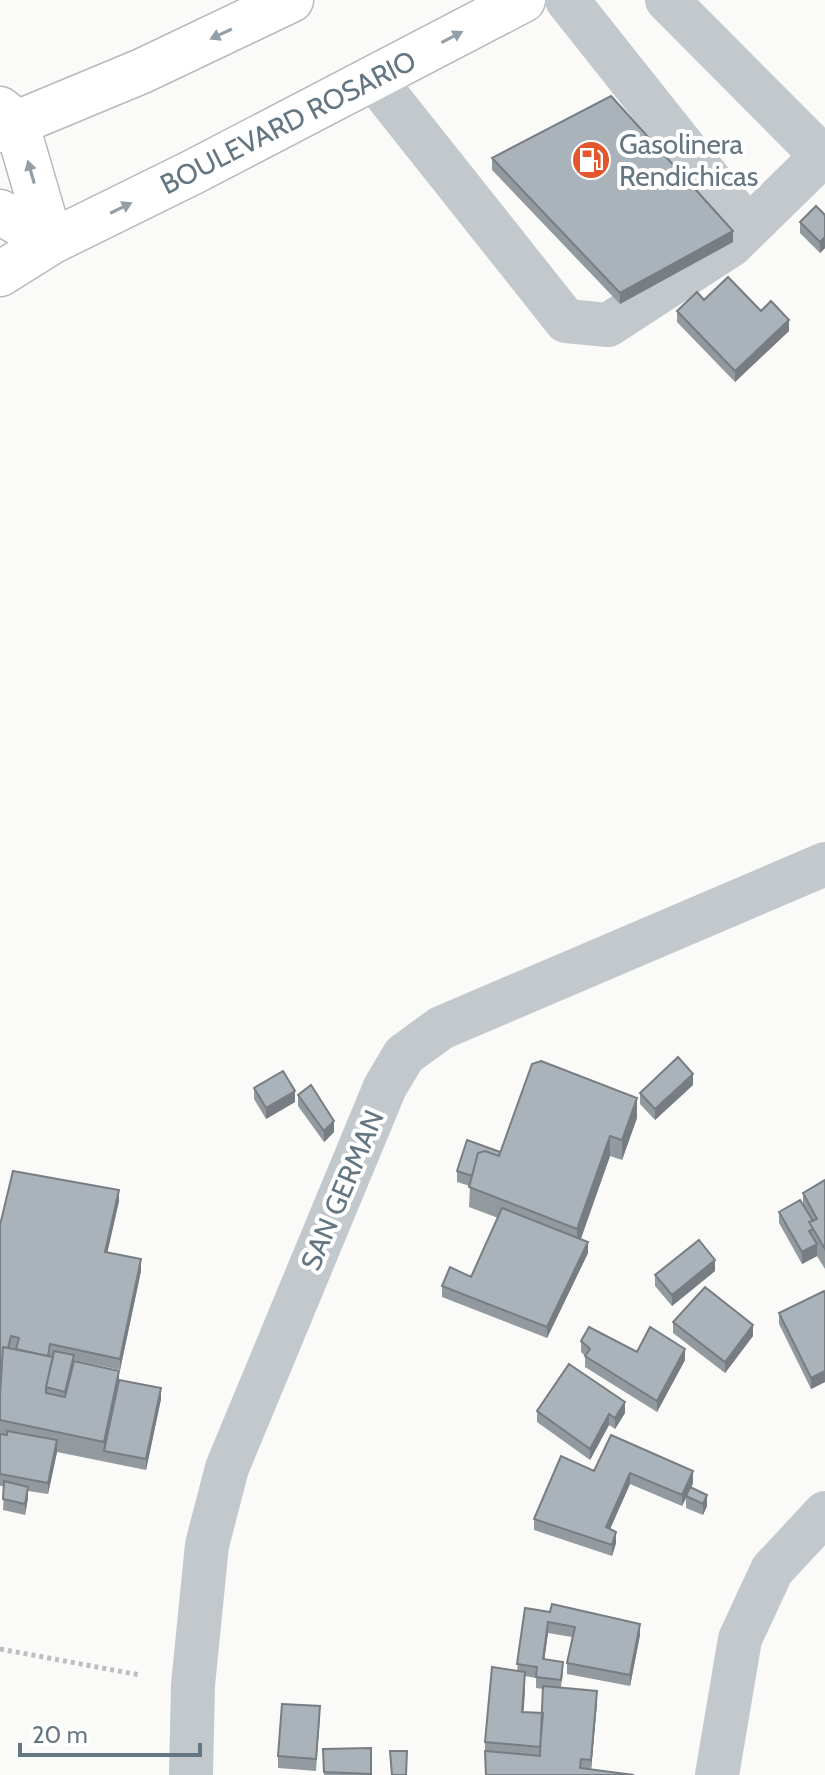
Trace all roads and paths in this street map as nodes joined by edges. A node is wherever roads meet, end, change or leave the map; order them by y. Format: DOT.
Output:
graph roads {
  1 [pos="291,0"];
  2 [pos="523,0"];
  3 [pos="567,0"];
  4 [pos="667,0"];
  5 [pos="373,78"];
  6 [pos="5,120"];
  7 [pos="823,157"];
  8 [pos="0,212"];
  9 [pos="748,228"];
  10 [pos="51,242"];
  11 [pos="0,274"];
  12 [pos="825,864"];
  13 [pos="825,1513"];
  14 [pos="0,1649"];
  15 [pos="193,1685"];
  16 [pos="191,1775"];
  17 [pos="717,1775"];
  1 -- 6 [label="main road, one-way"];
  5 -- 2 [label="main road, BOULEVARD ROSARIO, one-way"];
  3 -- 9 [label="street"];
  4 -- 7 [label="street"];
  5 -- 9 [label="street"];
  10 -- 5 [label="main road, BOULEVARD ROSARIO, one-way"];
  10 -- 6 [label="main road, one-way"];
  7 -- 9 [label="street"];
  8 -- 10 [label="main road"];
  10 -- 11 [label="main road, BOULEVARD ROSARIO"];
  12 -- 15 [label="street, SAN GERMAN"];
  13 -- 17 [label="street"];
  14 -- 15 [label="path"];
  15 -- 16 [label="street, SAN GERMAN"];
}
